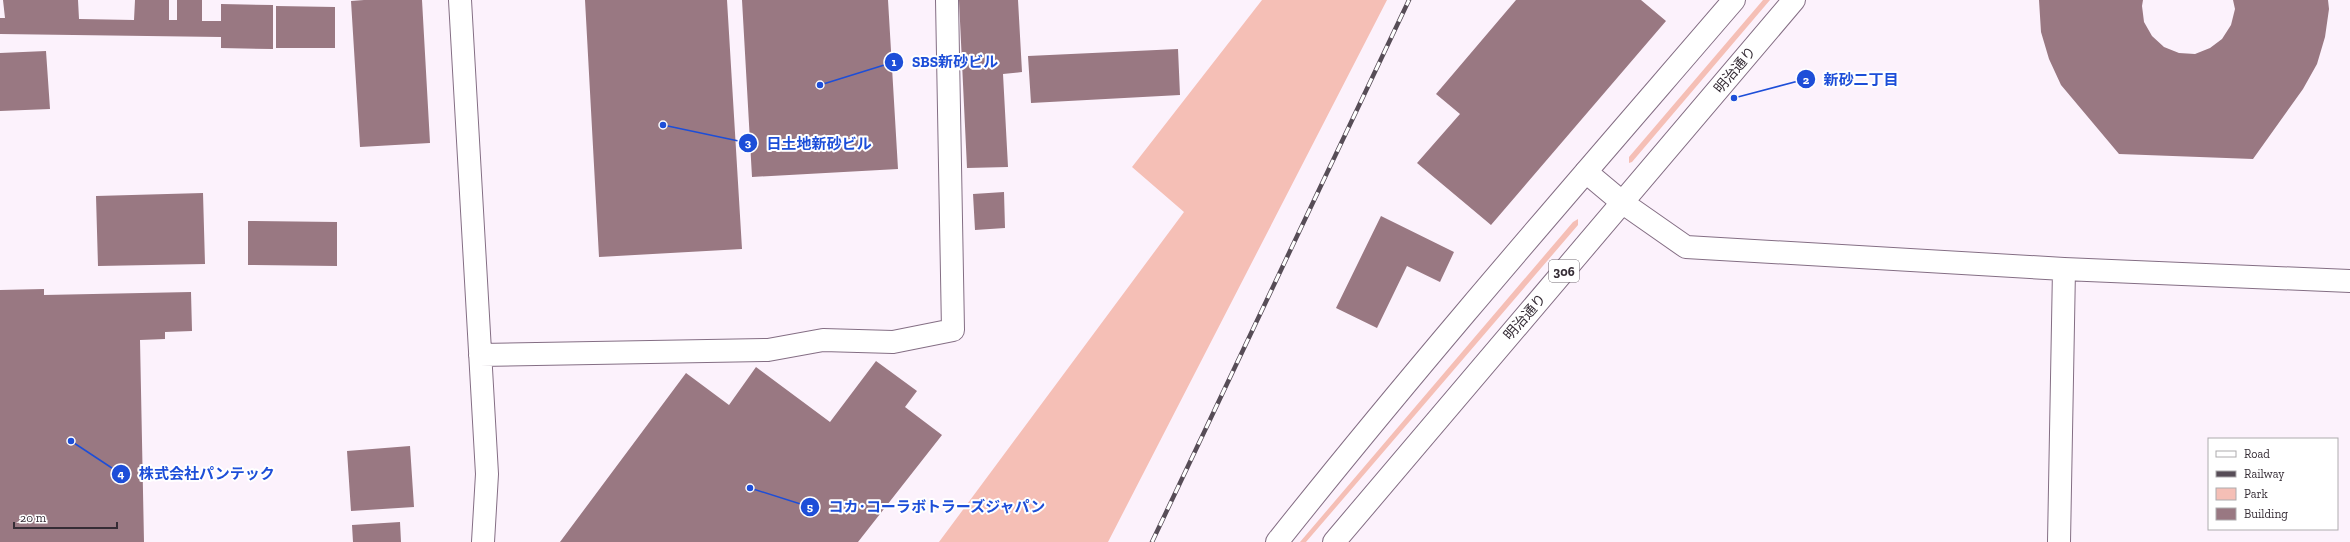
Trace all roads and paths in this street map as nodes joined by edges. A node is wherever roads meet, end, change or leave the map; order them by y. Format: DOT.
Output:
graph roads {
  1 [pos="460,0"];
  2 [pos="947,0"];
  3 [pos="1734,0"];
  4 [pos="1794,0"];
  5 [pos="1586,172"];
  6 [pos="1623,203"];
  7 [pos="2064,269"];
  8 [pos="2350,281"];
  9 [pos="480,355"];
  10 [pos="483,542"];
  11 [pos="1277,542"];
  12 [pos="1334,542"];
  13 [pos="2059,542"];
  1 -- 9 [label="main road"];
  2 -- 9 [label="main road"];
  3 -- 5 [label="main road"];
  4 -- 6 [label="main road, 明治通り / 306"];
  5 -- 6 [label="main road"];
  5 -- 11 [label="main road"];
  6 -- 7 [label="main road"];
  6 -- 12 [label="main road, 明治通り / 306"];
  7 -- 8 [label="main road"];
  7 -- 13 [label="main road"];
  9 -- 10 [label="main road"];
}
